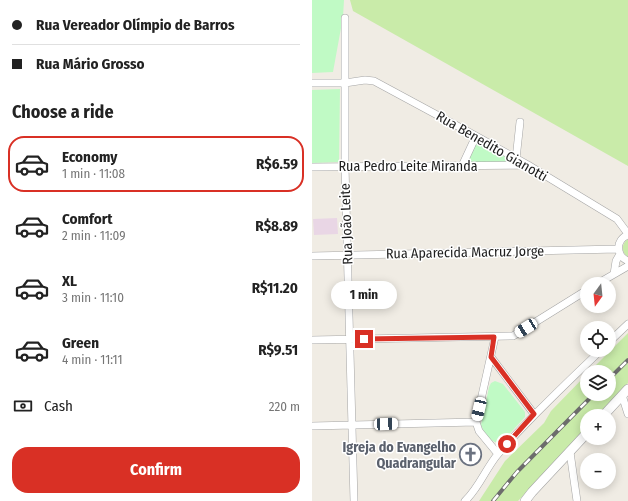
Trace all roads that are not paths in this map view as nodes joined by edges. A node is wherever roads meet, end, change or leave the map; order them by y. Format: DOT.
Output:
graph roads {
  1 [pos="345,18"];
  2 [pos="312,82"];
  3 [pos="345,83"];
  4 [pos="520,122"];
  5 [pos="476,136"];
  6 [pos="516,159"];
  7 [pos="345,166"];
  8 [pos="462,166"];
  9 [pos="528,166"];
  10 [pos="312,167"];
  11 [pos="628,235"];
  12 [pos="619,252"];
  13 [pos="347,255"];
  14 [pos="312,256"];
  15 [pos="628,261"];
  16 [pos="628,266"];
  17 [pos="614,274"];
  18 [pos="609,277"];
  19 [pos="580,294"];
  20 [pos="628,324"];
  21 [pos="616,335"];
  22 [pos="494,337"];
  23 [pos="312,340"];
  24 [pos="349,340"];
  25 [pos="491,357"];
  26 [pos="594,357"];
  27 [pos="625,392"];
  28 [pos="609,409"];
  29 [pos="534,414"];
  30 [pos="628,414"];
  31 [pos="476,422"];
  32 [pos="352,425"];
  33 [pos="312,426"];
  34 [pos="580,441"];
  35 [pos="570,452"];
  36 [pos="498,454"];
  37 [pos="354,501"];
  38 [pos="465,501"];
  39 [pos="526,501"];
  40 [pos="577,501"];
  1 -- 3 [label="street, Rua João Leite"];
  2 -- 3 [label="street, Rua Benedito Gianotti"];
  3 -- 5 [label="street, Rua Benedito Gianotti"];
  3 -- 7 [label="street, Rua João Leite"];
  4 -- 6 [label="street"];
  5 -- 6 [label="street, Rua Benedito Gianotti"];
  5 -- 8 [label="street"];
  6 -- 9 [label="street, Rua Benedito Gianotti"];
  7 -- 8 [label="street, Rua Pedro Leite Miranda"];
  7 -- 10 [label="street, Rua Pedro Leite Miranda"];
  7 -- 13 [label="street, Rua João Leite"];
  8 -- 9 [label="street, Rua Pedro Leite Miranda"];
  9 -- 11 [label="street, Rua Benedito Gianotti"];
  11 -- 12 [label="street"];
  12 -- 13 [label="street, Rua Aparecida Macruz Jorge"];
  12 -- 15 [label="street"];
  12 -- 17 [label="street"];
  13 -- 14 [label="street, Rua Aparecida Macruz Jorge"];
  13 -- 24 [label="street, Rua João Leite"];
  16 -- 17 [label="street"];
  17 -- 18 [label="street"];
  19 -- 22 [label="street"];
  20 -- 21 [label="street"];
  22 -- 24 [label="street"];
  22 -- 25 [label="street"];
  23 -- 24 [label="street"];
  24 -- 32 [label="street, Rua João Leite"];
  25 -- 29 [label="street"];
  25 -- 31 [label="street"];
  26 -- 29 [label="street"];
  27 -- 28 [label="street"];
  27 -- 30 [label="street"];
  29 -- 36 [label="street"];
  31 -- 32 [label="street"];
  31 -- 36 [label="street"];
  32 -- 33 [label="street"];
  32 -- 37 [label="street, Rua João Leite"];
  34 -- 35 [label="street"];
  35 -- 39 [label="street"];
  35 -- 40 [label="street"];
  36 -- 38 [label="street"];
}
